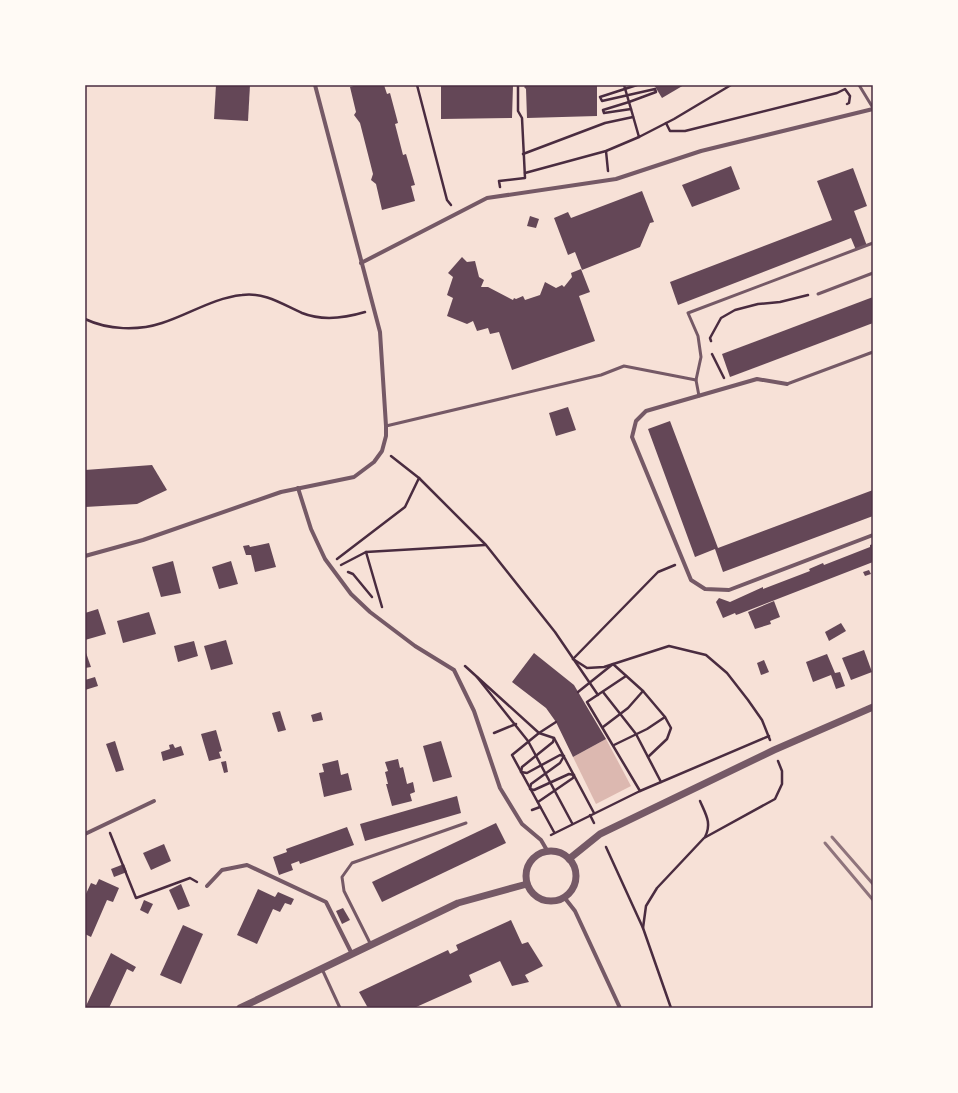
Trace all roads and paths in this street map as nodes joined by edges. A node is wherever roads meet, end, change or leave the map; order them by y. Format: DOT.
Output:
graph roads {
  1 [pos="315,85"];
  2 [pos="417,85"];
  3 [pos="518,85"];
  4 [pos="624,85"];
  5 [pos="637,85"];
  6 [pos="731,85"];
  7 [pos="860,85"];
  8 [pos="625,89"];
  9 [pos="627,96"];
  10 [pos="629,102"];
  11 [pos="630,108"];
  12 [pos="873,108"];
  13 [pos="844,115"];
  14 [pos="633,117"];
  15 [pos="666,123"];
  16 [pos="639,137"];
  17 [pos="606,151"];
  18 [pos="523,154"];
  19 [pos="608,171"];
  20 [pos="525,173"];
  21 [pos="500,196"];
  22 [pos="456,213"];
  23 [pos="873,243"];
  24 [pos="361,263"];
  25 [pos="873,273"];
  26 [pos="818,294"];
  27 [pos="374,310"];
  28 [pos="85,319"];
  29 [pos="711,344"];
  30 [pos="712,350"];
  31 [pos="873,352"];
  32 [pos="696,380"];
  33 [pos="787,384"];
  34 [pos="728,388"];
  35 [pos="699,396"];
  36 [pos="386,426"];
  37 [pos="382,451"];
  38 [pos="419,478"];
  39 [pos="298,488"];
  40 [pos="873,535"];
  41 [pos="486,545"];
  42 [pos="366,552"];
  43 [pos="85,556"];
  44 [pos="337,559"];
  45 [pos="684,562"];
  46 [pos="373,598"];
  47 [pos="378,603"];
  48 [pos="382,607"];
  49 [pos="388,612"];
  50 [pos="573,659"];
  51 [pos="460,662"];
  52 [pos="613,664"];
  53 [pos="470,669"];
  54 [pos="626,676"];
  55 [pos="589,683"];
  56 [pos="643,691"];
  57 [pos="578,692"];
  58 [pos="603,692"];
  59 [pos="598,695"];
  60 [pos="873,707"];
  61 [pos="620,714"];
  62 [pos="665,717"];
  63 [pos="556,722"];
  64 [pos="516,724"];
  65 [pos="603,727"];
  66 [pos="494,733"];
  67 [pos="539,733"];
  68 [pos="636,734"];
  69 [pos="554,738"];
  70 [pos="528,741"];
  71 [pos="614,744"];
  72 [pos="774,750"];
  73 [pos="536,756"];
  74 [pos="564,756"];
  75 [pos="648,758"];
  76 [pos="541,765"];
  77 [pos="521,772"];
  78 [pos="546,774"];
  79 [pos="574,775"];
  80 [pos="661,782"];
  81 [pos="551,783"];
  82 [pos="530,789"];
  83 [pos="555,790"];
  84 [pos="640,791"];
  85 [pos="154,800"];
  86 [pos="700,801"];
  87 [pos="538,802"];
  88 [pos="540,806"];
  89 [pos="532,810"];
  90 [pos="594,813"];
  91 [pos="590,815"];
  92 [pos="107,823"];
  93 [pos="466,823"];
  94 [pos="572,823"];
  95 [pos="594,823"];
  96 [pos="85,834"];
  97 [pos="704,838"];
  98 [pos="606,847"];
  99 [pos="548,852"];
  100 [pos="569,859"];
  101 [pos="527,884"];
  102 [pos="207,886"];
  103 [pos="564,897"];
  104 [pos="642,928"];
  105 [pos="371,945"];
  106 [pos="352,954"];
  107 [pos="322,969"];
  108 [pos="240,1008"];
  109 [pos="340,1008"];
  110 [pos="620,1008"];
  111 [pos="671,1008"];
  1 -- 24 [label="street"];
  2 -- 22 [label="path"];
  3 -- 18 [label="path"];
  4 -- 8 [label="path"];
  5 -- 8 [label="path"];
  6 -- 15 [label="path"];
  7 -- 12 [label="lane"];
  8 -- 9 [label="path"];
  8 -- 9 [label="path"];
  9 -- 10 [label="path"];
  9 -- 10 [label="path"];
  10 -- 11 [label="path"];
  10 -- 11 [label="path"];
  11 -- 14 [label="path"];
  12 -- 13 [label="street"];
  13 -- 15 [label="path"];
  13 -- 21 [label="street"];
  14 -- 16 [label="path"];
  14 -- 18 [label="path"];
  15 -- 16 [label="path"];
  16 -- 17 [label="path"];
  17 -- 19 [label="path"];
  17 -- 20 [label="path"];
  18 -- 20 [label="path"];
  20 -- 21 [label="path"];
  21 -- 22 [label="street"];
  22 -- 24 [label="street"];
  23 -- 32 [label="lane"];
  24 -- 27 [label="street"];
  25 -- 26 [label="lane"];
  26 -- 29 [label="path"];
  27 -- 28 [label="path"];
  27 -- 36 [label="street"];
  30 -- 34 [label="path"];
  31 -- 33 [label="lane"];
  32 -- 35 [label="lane"];
  32 -- 36 [label="lane"];
  33 -- 34 [label="street"];
  34 -- 35 [label="street"];
  35 -- 45 [label="street"];
  36 -- 37 [label="street"];
  37 -- 38 [label="path"];
  37 -- 39 [label="street"];
  38 -- 41 [label="path"];
  38 -- 44 [label="path"];
  39 -- 43 [label="street"];
  39 -- 99 [label="street"];
  40 -- 45 [label="street"];
  41 -- 42 [label="path"];
  41 -- 50 [label="path"];
  42 -- 46 [label="path"];
  42 -- 48 [label="path"];
  45 -- 50 [label="path"];
  47 -- 48 [label="path"];
  48 -- 49 [label="path"];
  50 -- 52 [label="path"];
  50 -- 55 [label="path"];
  51 -- 53 [label="path"];
  52 -- 54 [label="path"];
  52 -- 55 [label="path"];
  52 -- 80 [label="path"];
  53 -- 64 [label="path"];
  53 -- 67 [label="path"];
  54 -- 56 [label="path"];
  54 -- 58 [label="path"];
  55 -- 57 [label="path"];
  55 -- 59 [label="path"];
  56 -- 61 [label="path"];
  56 -- 62 [label="path"];
  58 -- 59 [label="path"];
  58 -- 61 [label="path"];
  59 -- 65 [label="path"];
  60 -- 72 [label="street"];
  61 -- 65 [label="path"];
  61 -- 68 [label="path"];
  62 -- 68 [label="path"];
  62 -- 75 [label="path"];
  63 -- 67 [label="path"];
  64 -- 66 [label="path"];
  64 -- 70 [label="path"];
  65 -- 71 [label="path"];
  67 -- 69 [label="path"];
  67 -- 70 [label="path"];
  68 -- 71 [label="path"];
  68 -- 75 [label="path"];
  69 -- 73 [label="path"];
  69 -- 74 [label="path"];
  70 -- 73 [label="path"];
  70 -- 77 [label="path"];
  71 -- 84 [label="path"];
  72 -- 97 [label="path"];
  72 -- 100 [label="street"];
  73 -- 76 [label="path"];
  73 -- 77 [label="path"];
  74 -- 76 [label="path"];
  74 -- 78 [label="path"];
  74 -- 79 [label="path"];
  75 -- 80 [label="path"];
  76 -- 77 [label="path"];
  76 -- 78 [label="path"];
  77 -- 82 [label="path"];
  78 -- 81 [label="path"];
  78 -- 82 [label="path"];
  79 -- 81 [label="path"];
  79 -- 83 [label="path"];
  79 -- 90 [label="path"];
  80 -- 84 [label="path"];
  81 -- 82 [label="path"];
  81 -- 83 [label="path"];
  82 -- 87 [label="path"];
  83 -- 87 [label="path"];
  83 -- 94 [label="path"];
  84 -- 90 [label="path"];
  85 -- 92 [label="street"];
  86 -- 97 [label="path"];
  87 -- 88 [label="path"];
  88 -- 89 [label="path"];
  88 -- 94 [label="path"];
  90 -- 91 [label="path"];
  91 -- 94 [label="path"];
  91 -- 95 [label="path"];
  92 -- 96 [label="street"];
  92 -- 102 [label="path"];
  93 -- 105 [label="lane"];
  97 -- 104 [label="path"];
  98 -- 104 [label="path"];
  99 -- 100 [label="street"];
  99 -- 101 [label="street"];
  100 -- 103 [label="street"];
  101 -- 103 [label="street"];
  101 -- 105 [label="street"];
  102 -- 106 [label="street"];
  103 -- 110 [label="street"];
  104 -- 111 [label="path"];
  105 -- 106 [label="street"];
  106 -- 107 [label="street"];
  107 -- 108 [label="street"];
  107 -- 109 [label="lane"];
}
